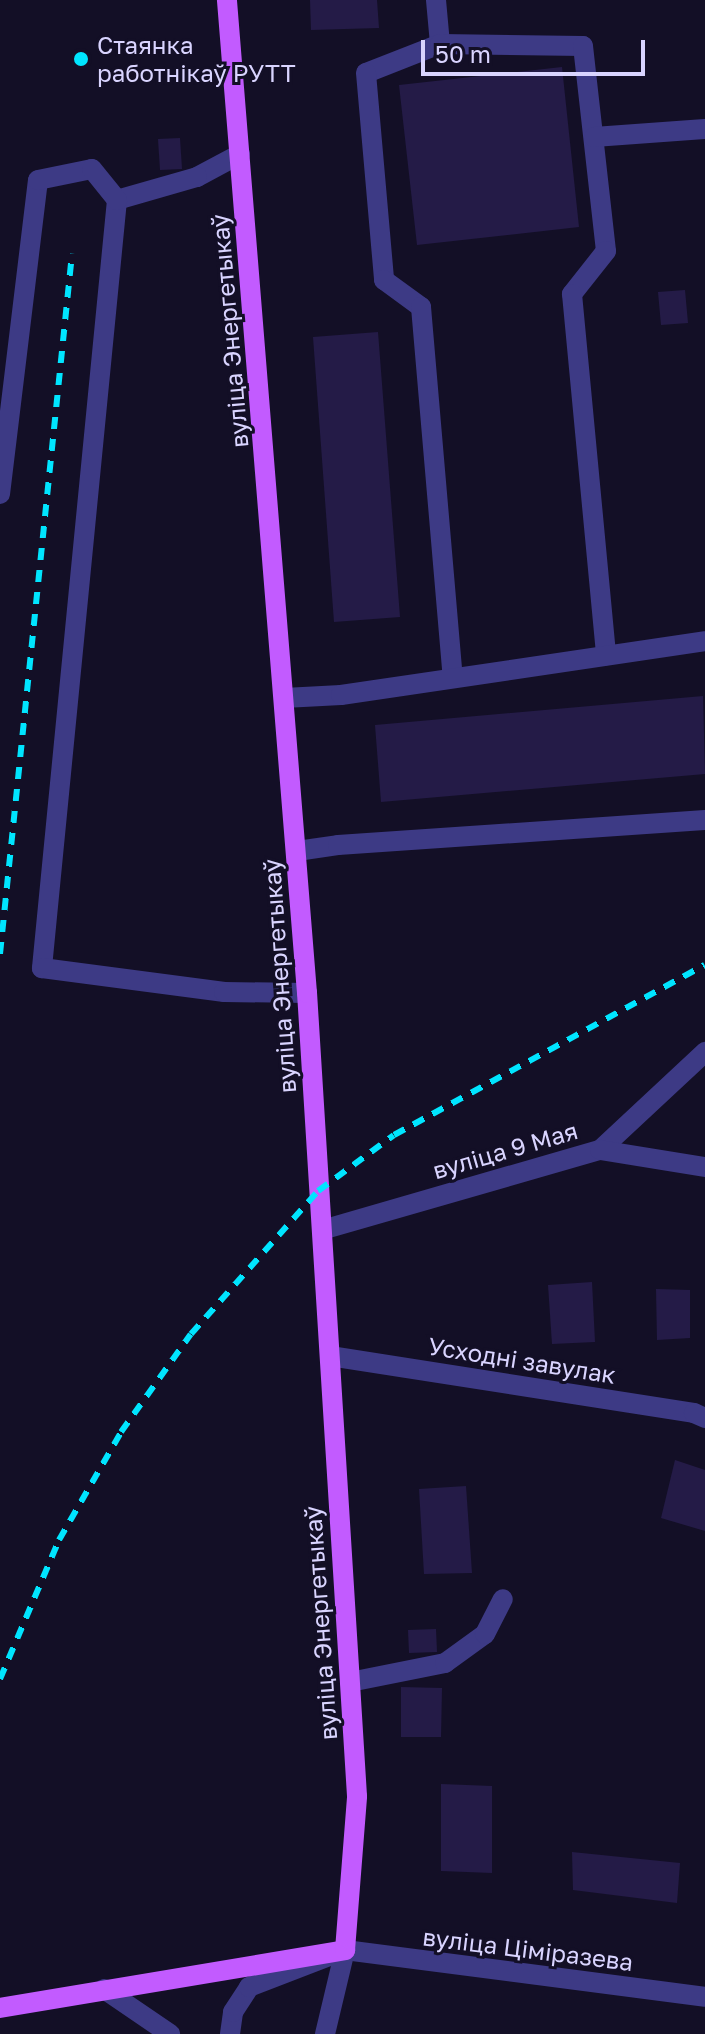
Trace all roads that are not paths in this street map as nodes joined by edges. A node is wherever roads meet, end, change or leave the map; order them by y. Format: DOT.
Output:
graph roads {
  1 [pos="227,0"];
  2 [pos="436,0"];
  3 [pos="440,44"];
  4 [pos="705,129"];
  5 [pos="594,137"];
  6 [pos="240,154"];
  7 [pos="117,200"];
  8 [pos="0,494"];
  9 [pos="705,641"];
  10 [pos="606,655"];
  11 [pos="453,678"];
  12 [pos="284,698"];
  13 [pos="705,820"];
  14 [pos="297,851"];
  15 [pos="307,993"];
  16 [pos="705,1052"];
  17 [pos="600,1150"];
  18 [pos="705,1167"];
  19 [pos="322,1230"];
  20 [pos="330,1356"];
  21 [pos="705,1418"];
  22 [pos="503,1599"];
  23 [pos="350,1682"];
  24 [pos="345,1950"];
  25 [pos="104,1989"];
  26 [pos="705,1997"];
  27 [pos="0,2008"];
  28 [pos="170,2034"];
  29 [pos="230,2034"];
  30 [pos="325,2034"];
  1 -- 6 [label="main road, вуліца Энергетыкаў"];
  2 -- 3 [label="street"];
  3 -- 5 [label="street"];
  3 -- 11 [label="street"];
  4 -- 5 [label="street"];
  5 -- 10 [label="street"];
  6 -- 7 [label="street"];
  6 -- 12 [label="main road, вуліца Энергетыкаў"];
  7 -- 8 [label="street"];
  7 -- 15 [label="street"];
  9 -- 10 [label="street"];
  10 -- 11 [label="street"];
  11 -- 12 [label="street"];
  12 -- 14 [label="main road, вуліца Энергетыкаў"];
  13 -- 14 [label="street"];
  14 -- 15 [label="main road, вуліца Энергетыкаў"];
  15 -- 19 [label="main road, вуліца Энергетыкаў"];
  16 -- 17 [label="street"];
  17 -- 18 [label="street, вуліца 9 Мая"];
  17 -- 19 [label="street, вуліца 9 Мая"];
  19 -- 20 [label="main road, вуліца Энергетыкаў"];
  20 -- 21 [label="street, Усходні завулак"];
  20 -- 23 [label="main road, вуліца Энергетыкаў"];
  22 -- 23 [label="street"];
  23 -- 24 [label="main road, вуліца Энергетыкаў"];
  24 -- 25 [label="main road"];
  24 -- 26 [label="street, вуліца Ціміразева"];
  24 -- 29 [label="street"];
  24 -- 30 [label="street"];
  25 -- 27 [label="main road"];
  25 -- 28 [label="street"];
}
